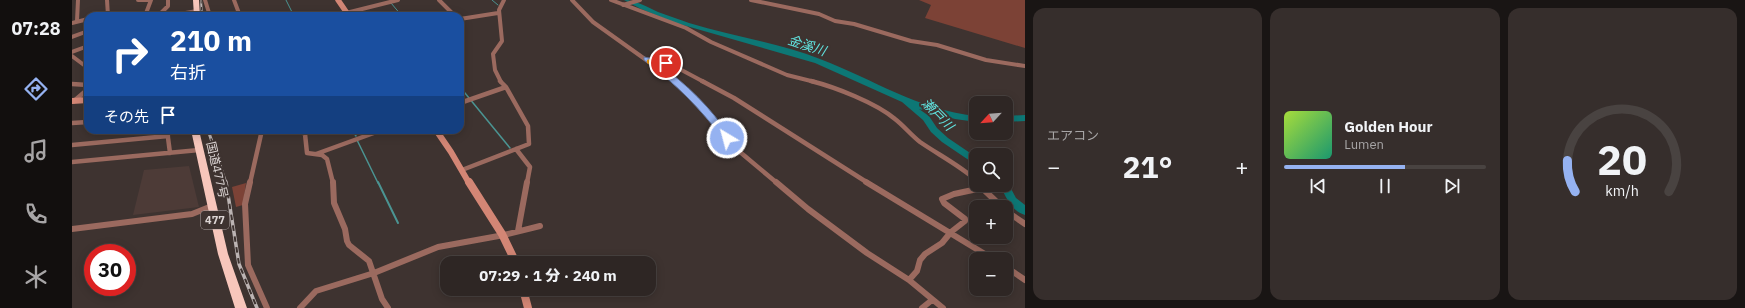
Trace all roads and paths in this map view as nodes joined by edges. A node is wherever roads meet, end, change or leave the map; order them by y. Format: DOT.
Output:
graph roads {
  1 [pos="107,0"];
  2 [pos="138,0"];
  3 [pos="150,0"];
  4 [pos="168,0"];
  5 [pos="196,0"];
  6 [pos="205,0"];
  7 [pos="234,0"];
  8 [pos="338,0"];
  9 [pos="398,0"];
  10 [pos="440,0"];
  11 [pos="504,0"];
  12 [pos="572,0"];
  13 [pos="611,0"];
  14 [pos="640,0"];
  15 [pos="751,0"];
  16 [pos="78,1"];
  17 [pos="72,3"];
  18 [pos="624,5"];
  19 [pos="108,12"];
  20 [pos="146,12"];
  21 [pos="162,12"];
  22 [pos="197,12"];
  23 [pos="209,12"];
  24 [pos="238,12"];
  25 [pos="347,12"];
  26 [pos="355,12"];
  27 [pos="451,12"];
  28 [pos="498,13"];
  29 [pos="464,18"];
  30 [pos="84,20"];
  31 [pos="77,21"];
  32 [pos="72,23"];
  33 [pos="84,32"];
  34 [pos="72,37"];
  35 [pos="84,48"];
  36 [pos="72,52"];
  37 [pos="72,56"];
  38 [pos="647,59"];
  39 [pos="84,65"];
  40 [pos="1025,66"];
  41 [pos="72,84"];
  42 [pos="84,85"];
  43 [pos="506,86"];
  44 [pos="84,92"];
  45 [pos="84,100"];
  46 [pos="72,102"];
  47 [pos="464,102"];
  48 [pos="84,122"];
  49 [pos="72,123"];
  50 [pos="196,134"];
  51 [pos="261,134"];
  52 [pos="305,134"];
  53 [pos="371,134"];
  54 [pos="439,134"];
  55 [pos="168,136"];
  56 [pos="72,145"];
  57 [pos="516,149"];
  58 [pos="199,150"];
  59 [pos="170,153"];
  60 [pos="316,154"];
  61 [pos="72,162"];
  62 [pos="462,170"];
  63 [pos="969,174"];
  64 [pos="969,190"];
  65 [pos="987,192"];
  66 [pos="995,200"];
  67 [pos="212,206"];
  68 [pos="1013,216"];
  69 [pos="1025,224"];
  70 [pos="540,226"];
  71 [pos="72,229"];
  72 [pos="518,231"];
  73 [pos="951,232"];
  74 [pos="504,235"];
  75 [pos="982,252"];
  76 [pos="513,256"];
  77 [pos="1013,272"];
  78 [pos="374,273"];
  79 [pos="909,280"];
  80 [pos="1025,280"];
  81 [pos="525,296"];
  82 [pos="932,300"];
  83 [pos="241,308"];
  84 [pos="266,308"];
  85 [pos="300,308"];
  86 [pos="388,308"];
  87 [pos="528,308"];
  88 [pos="922,308"];
  89 [pos="942,308"];
  1 -- 19 [label="street"];
  2 -- 3 [label="street"];
  3 -- 20 [label="street"];
  4 -- 21 [label="street"];
  5 -- 22 [label="highway"];
  6 -- 23 [label="street"];
  7 -- 24 [label="street"];
  8 -- 25 [label="main road"];
  9 -- 26 [label="street"];
  10 -- 27 [label="street"];
  11 -- 28 [label="street"];
  12 -- 38 [label="street"];
  13 -- 18 [label="street"];
  14 -- 18 [label="street"];
  15 -- 40 [label="street"];
  16 -- 17 [label="street"];
  16 -- 31 [label="street"];
  18 -- 63 [label="street"];
  28 -- 29 [label="street"];
  28 -- 43 [label="street"];
  30 -- 31 [label="street"];
  31 -- 32 [label="street"];
  33 -- 34 [label="street"];
  35 -- 36 [label="street"];
  37 -- 39 [label="street"];
  38 -- 73 [label="street"];
  38 -- 79 [label="street"];
  41 -- 42 [label="street"];
  43 -- 47 [label="street"];
  43 -- 57 [label="street"];
  44 -- 46 [label="street"];
  45 -- 46 [label="main road"];
  48 -- 49 [label="street"];
  50 -- 58 [label="highway, 国道477号 / 477"];
  51 -- 84 [label="street"];
  52 -- 60 [label="street"];
  53 -- 60 [label="street"];
  54 -- 62 [label="main road"];
  55 -- 56 [label="street"];
  55 -- 59 [label="street"];
  57 -- 62 [label="street"];
  57 -- 72 [label="street"];
  58 -- 59 [label="street"];
  58 -- 67 [label="highway, 国道477号 / 477"];
  59 -- 61 [label="street"];
  60 -- 78 [label="street"];
  62 -- 74 [label="main road"];
  64 -- 73 [label="street"];
  65 -- 66 [label="street"];
  67 -- 71 [label="street"];
  67 -- 83 [label="highway, 国道477号 / 477"];
  68 -- 69 [label="street"];
  70 -- 72 [label="street"];
  72 -- 74 [label="street"];
  73 -- 75 [label="street"];
  73 -- 79 [label="street"];
  74 -- 76 [label="main road"];
  74 -- 78 [label="street"];
  77 -- 80 [label="street"];
  78 -- 85 [label="street"];
  78 -- 86 [label="street"];
  79 -- 82 [label="street"];
  81 -- 87 [label="main road"];
  82 -- 88 [label="street"];
  82 -- 89 [label="street"];
}
